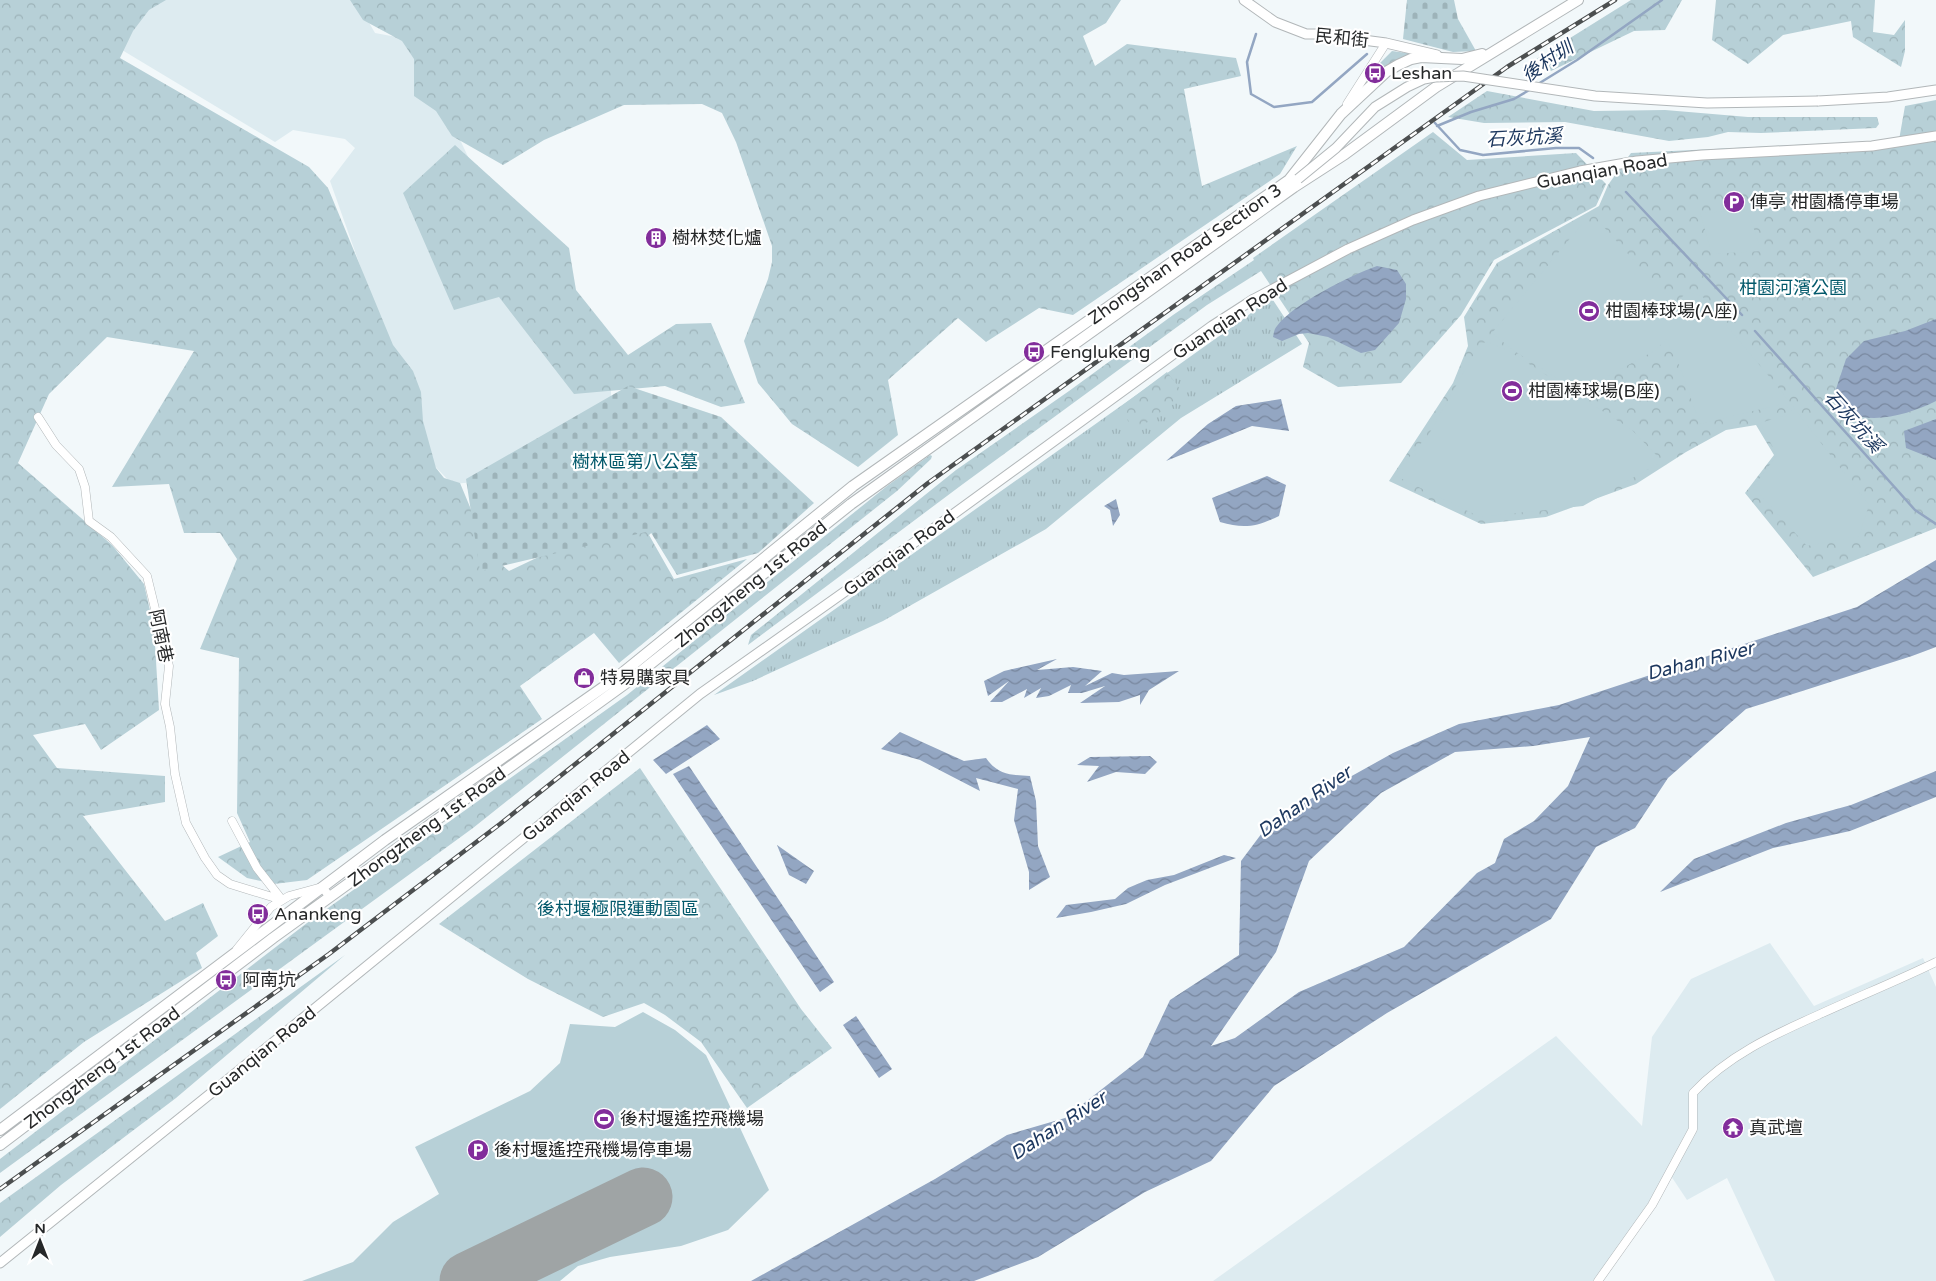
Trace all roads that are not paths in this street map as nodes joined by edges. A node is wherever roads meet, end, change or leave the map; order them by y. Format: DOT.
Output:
graph roads {
  1 [pos="1244,0"];
  2 [pos="1578,0"];
  3 [pos="1511,42"];
  4 [pos="1386,43"];
  5 [pos="1449,58"];
  6 [pos="1936,88"];
  7 [pos="1341,114"];
  8 [pos="1936,136"];
  9 [pos="1294,182"];
  10 [pos="38,417"];
  11 [pos="830,503"];
  12 [pos="851,504"];
  13 [pos="232,821"];
  14 [pos="322,887"];
  15 [pos="330,897"];
  16 [pos="282,900"];
  17 [pos="234,953"];
  18 [pos="241,962"];
  19 [pos="1936,962"];
  20 [pos="0,1130"];
  21 [pos="0,1145"];
  22 [pos="0,1262"];
  23 [pos="1598,1281"];
  1 -- 4 [label="street, 民和街"];
  2 -- 3 [label="main road, Zhongshan Road Section 3"];
  3 -- 5 [label="main road, Zhongshan Road Section 3"];
  3 -- 9 [label="main road, Zhongshan Road Section 3"];
  4 -- 5 [label="street, 民和街"];
  4 -- 7 [label="street"];
  5 -- 7 [label="main road, Zhongshan Road Section 3"];
  6 -- 9 [label="street, bridge"];
  7 -- 9 [label="main road, Zhongshan Road Section 3"];
  8 -- 22 [label="street, Guanqian Road"];
  9 -- 11 [label="main road, Zhongshan Road Section 3"];
  9 -- 12 [label="main road, Zhongshan Road Section 3"];
  10 -- 16 [label="street, 阿南巷"];
  11 -- 14 [label="main road, Zhongzheng 1st Road"];
  12 -- 15 [label="main road, Zhongzheng 1st Road"];
  13 -- 16 [label="street"];
  14 -- 15 [label="street"];
  14 -- 16 [label="street"];
  14 -- 17 [label="main road, Zhongzheng 1st Road"];
  15 -- 18 [label="main road, Zhongzheng 1st Road"];
  16 -- 17 [label="street"];
  17 -- 18 [label="street"];
  17 -- 20 [label="main road, Zhongzheng 1st Road"];
  18 -- 21 [label="main road, Zhongzheng 1st Road"];
  19 -- 23 [label="street"];
}
